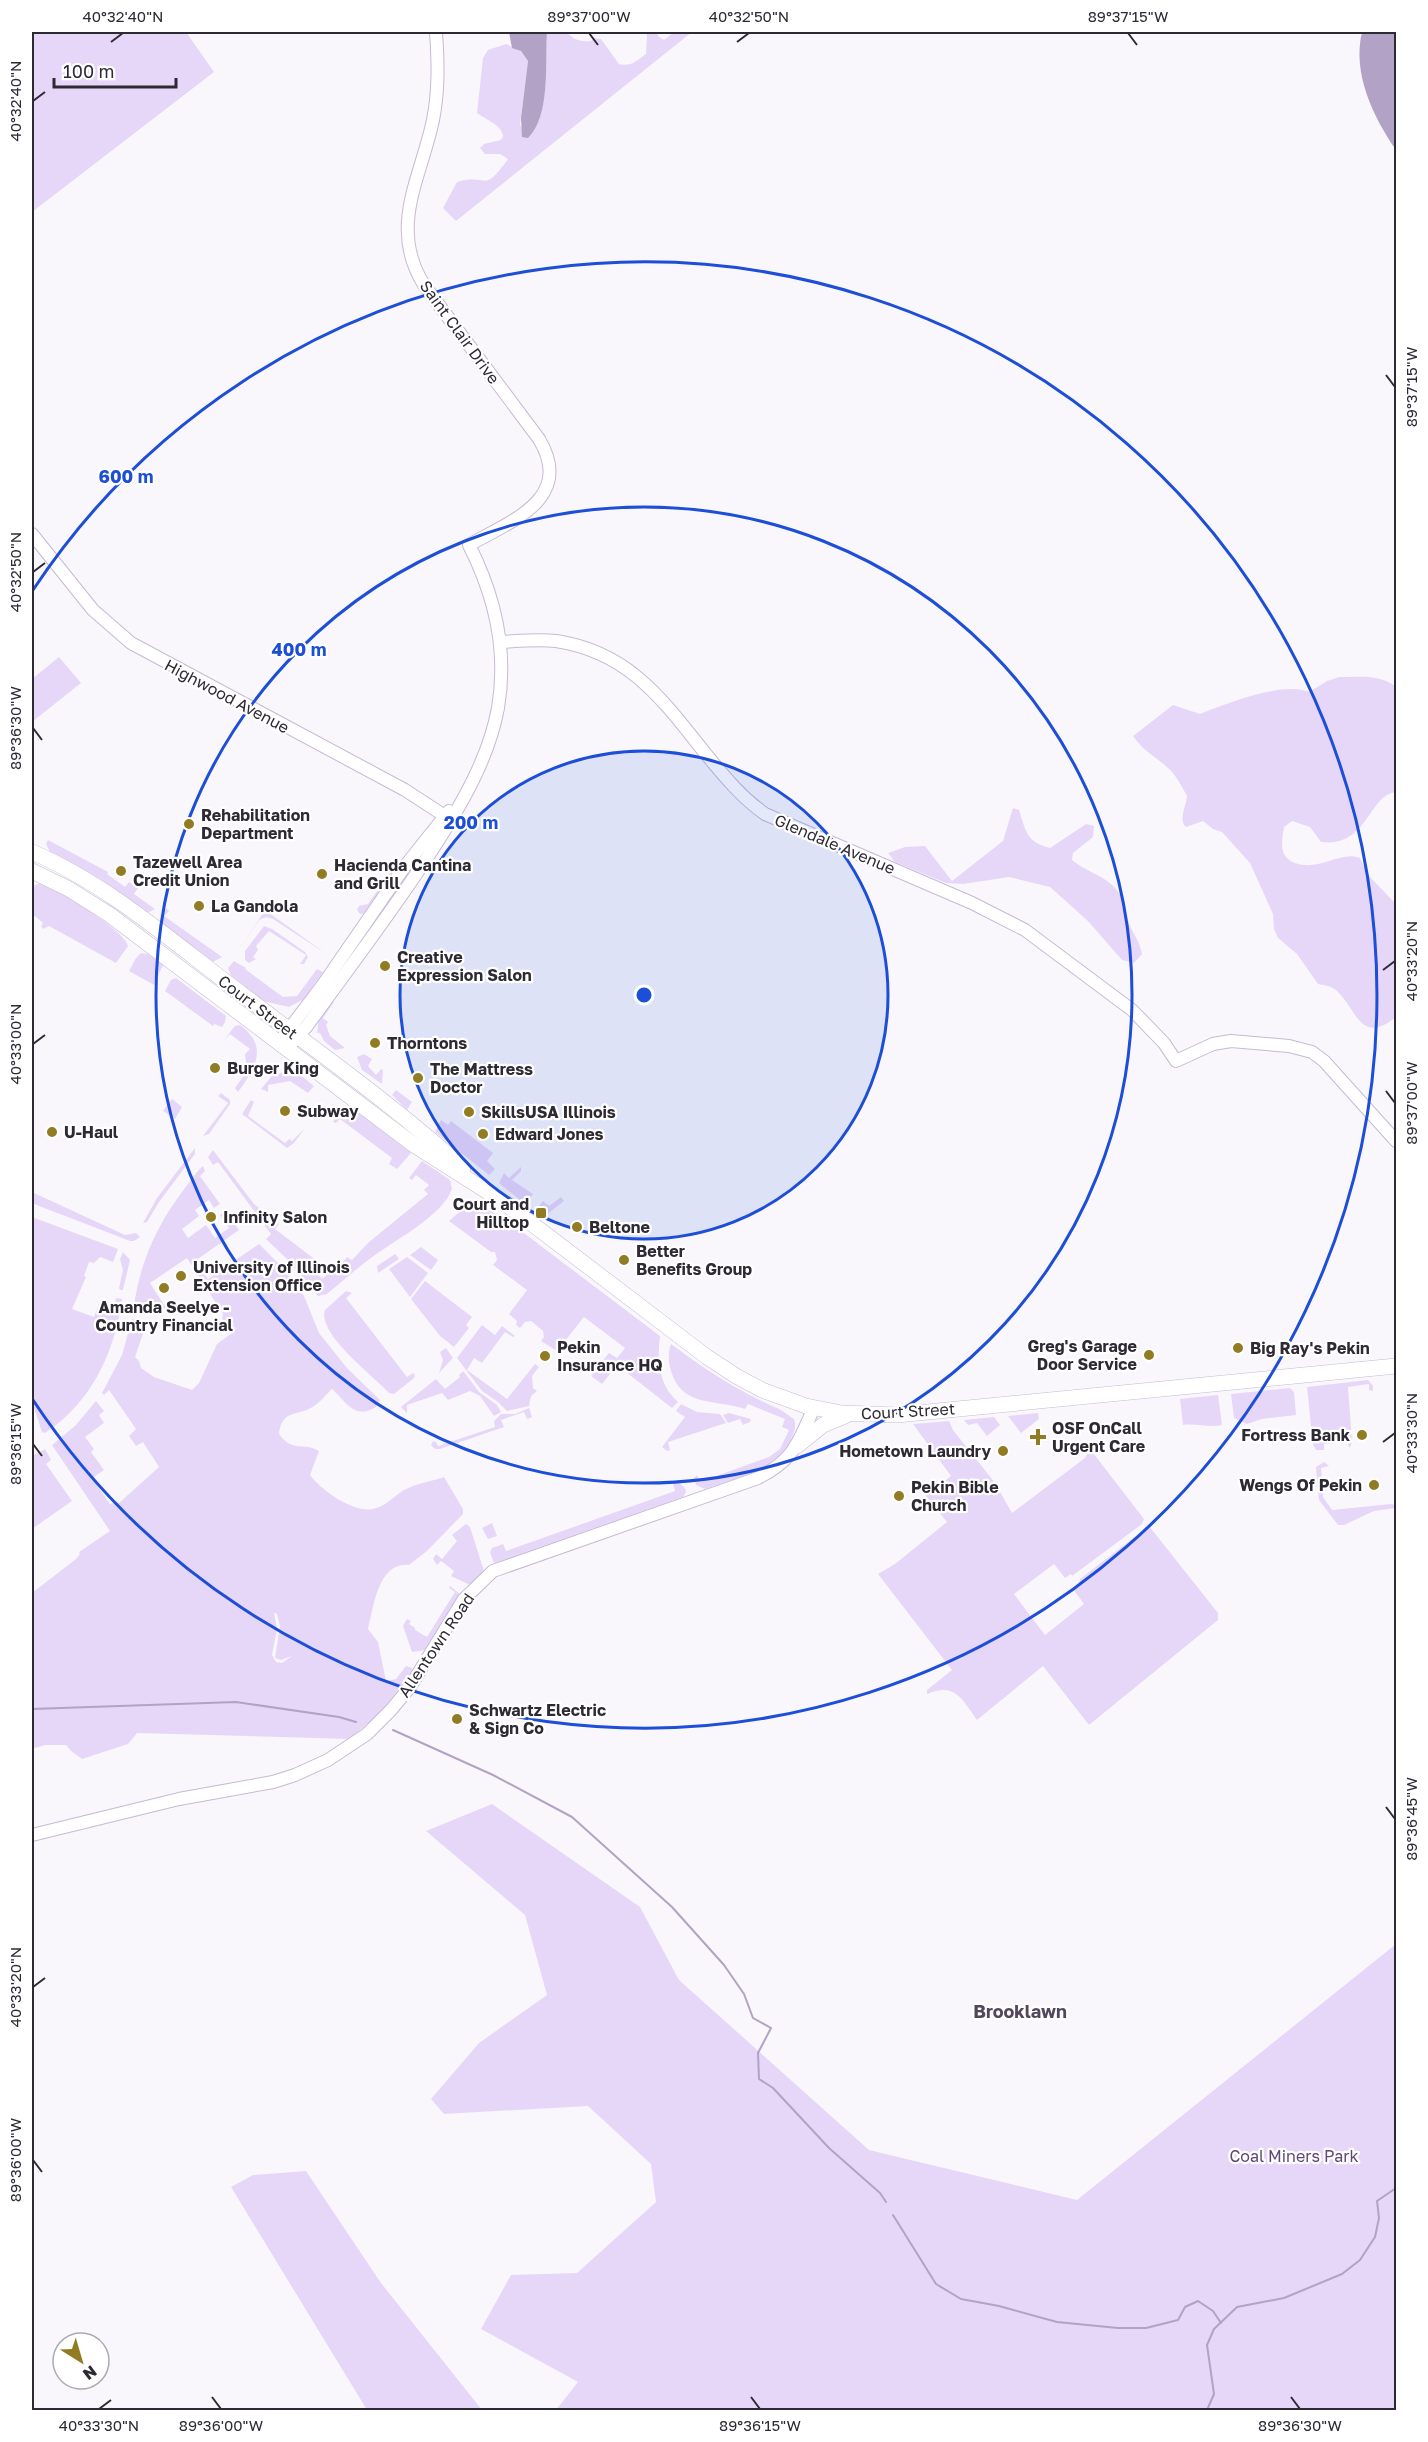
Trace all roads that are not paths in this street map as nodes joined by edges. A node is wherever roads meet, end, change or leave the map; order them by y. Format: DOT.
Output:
graph roads {
  1 [pos="436,32"];
  2 [pos="32,534"];
  3 [pos="501,642"];
  4 [pos="448,818"];
  5 [pos="32,852"];
  6 [pos="32,871"];
  7 [pos="291,1037"];
  8 [pos="1396,1141"];
  9 [pos="502,1201"];
  10 [pos="1396,1367"];
  11 [pos="814,1408"];
  12 [pos="852,1414"];
  13 [pos="796,1446"];
  14 [pos="32,1835"];
  1 -- 3 [label="street, Saint Clair Drive"];
  2 -- 4 [label="street, Highwood Avenue"];
  3 -- 4 [label="street"];
  3 -- 8 [label="street, Glendale Avenue"];
  4 -- 7 [label="street"];
  5 -- 7 [label="main road, Court Street"];
  6 -- 9 [label="main road, Court Street"];
  7 -- 9 [label="main road, Court Street"];
  9 -- 11 [label="main road, Court Street"];
  10 -- 12 [label="main road, Court Street"];
  11 -- 12 [label="main road, Court Street"];
  11 -- 13 [label="street, Allentown Road"];
  12 -- 13 [label="main road"];
  13 -- 14 [label="street, Allentown Road"];
}
